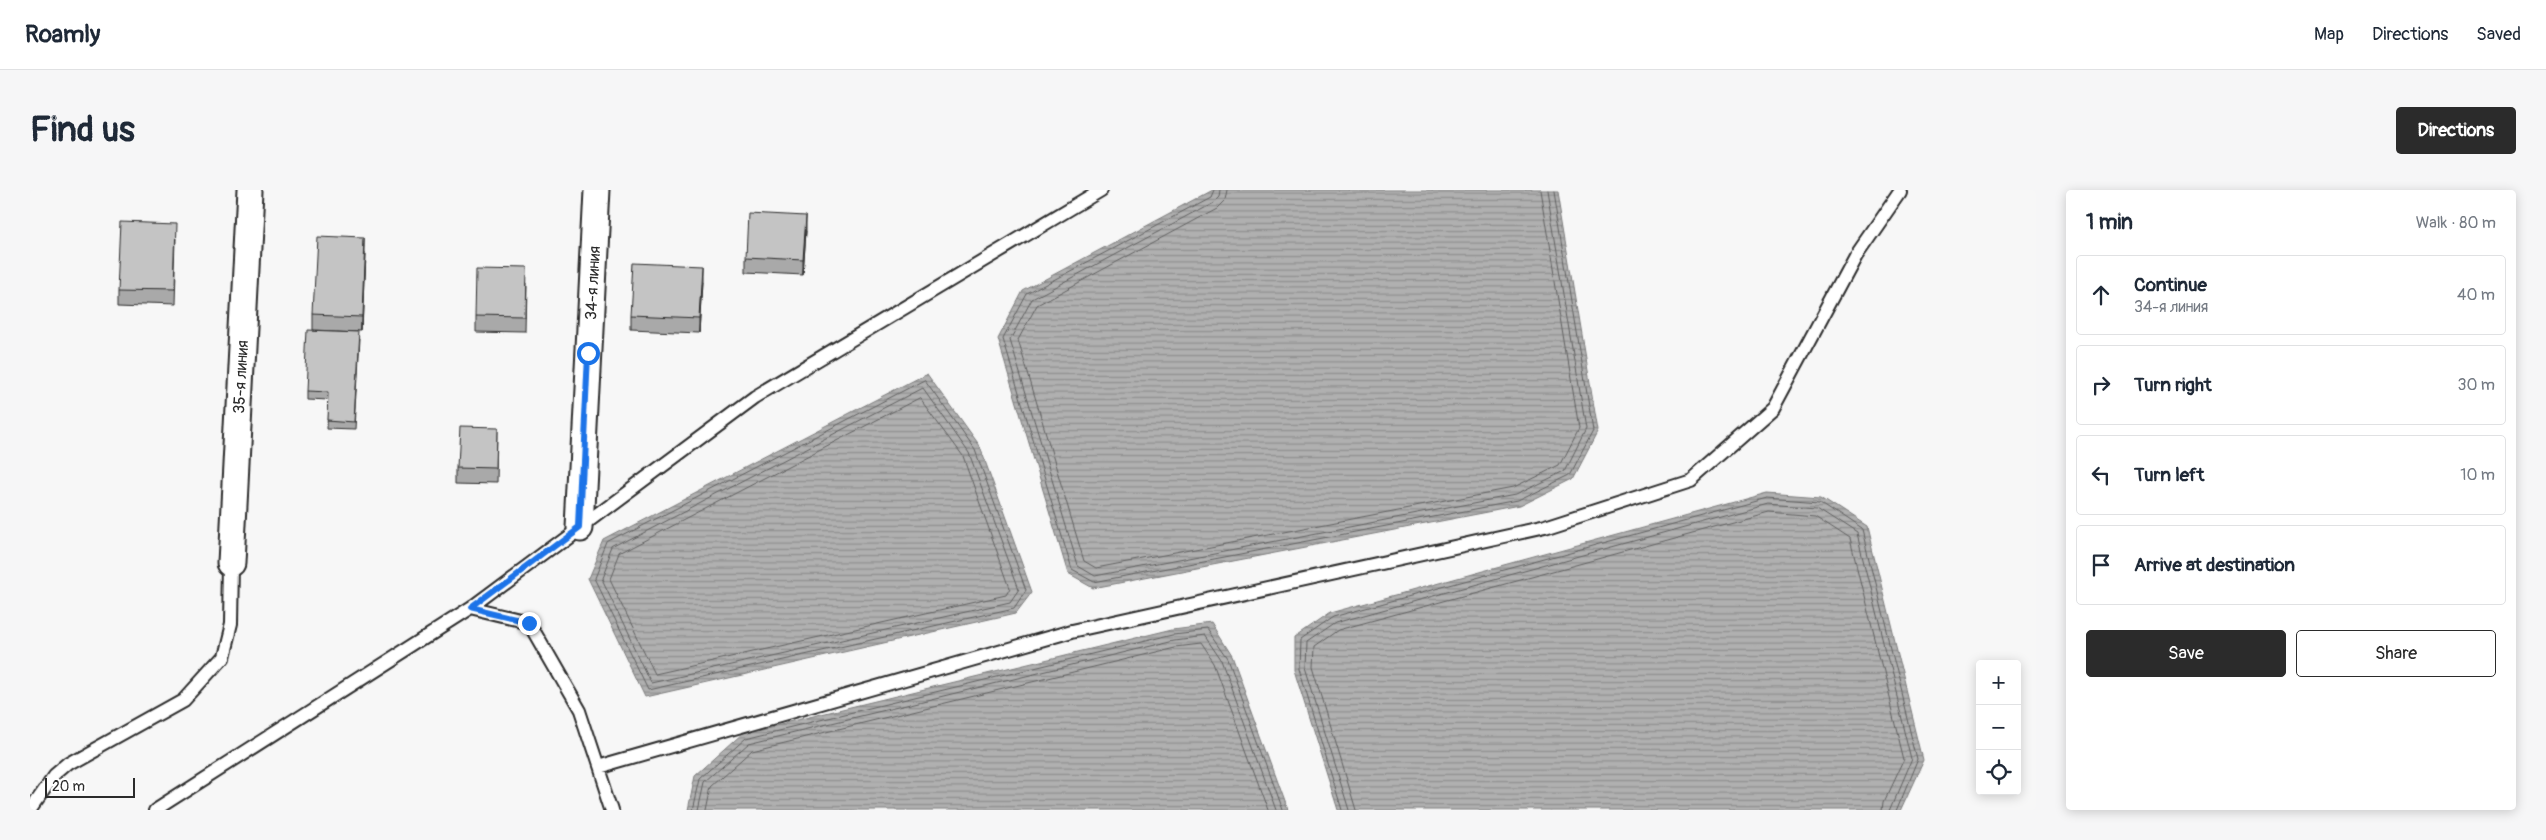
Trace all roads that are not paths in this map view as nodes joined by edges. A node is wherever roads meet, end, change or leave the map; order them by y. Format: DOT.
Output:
graph roads {
  1 [pos="250,190"];
  2 [pos="597,190"];
  3 [pos="1101,190"];
  4 [pos="1900,190"];
  5 [pos="580,527"];
  6 [pos="231,564"];
  7 [pos="470,609"];
  8 [pos="598,767"];
  9 [pos="43,805"];
  10 [pos="30,810"];
  11 [pos="154,810"];
  12 [pos="612,810"];
  1 -- 6 [label="street, 35-я линия"];
  2 -- 5 [label="street, 34-я линия"];
  3 -- 5 [label="lane"];
  4 -- 8 [label="lane"];
  5 -- 7 [label="lane"];
  6 -- 9 [label="lane"];
  7 -- 8 [label="lane"];
  7 -- 11 [label="lane"];
  8 -- 12 [label="lane"];
  9 -- 10 [label="lane"];
}
